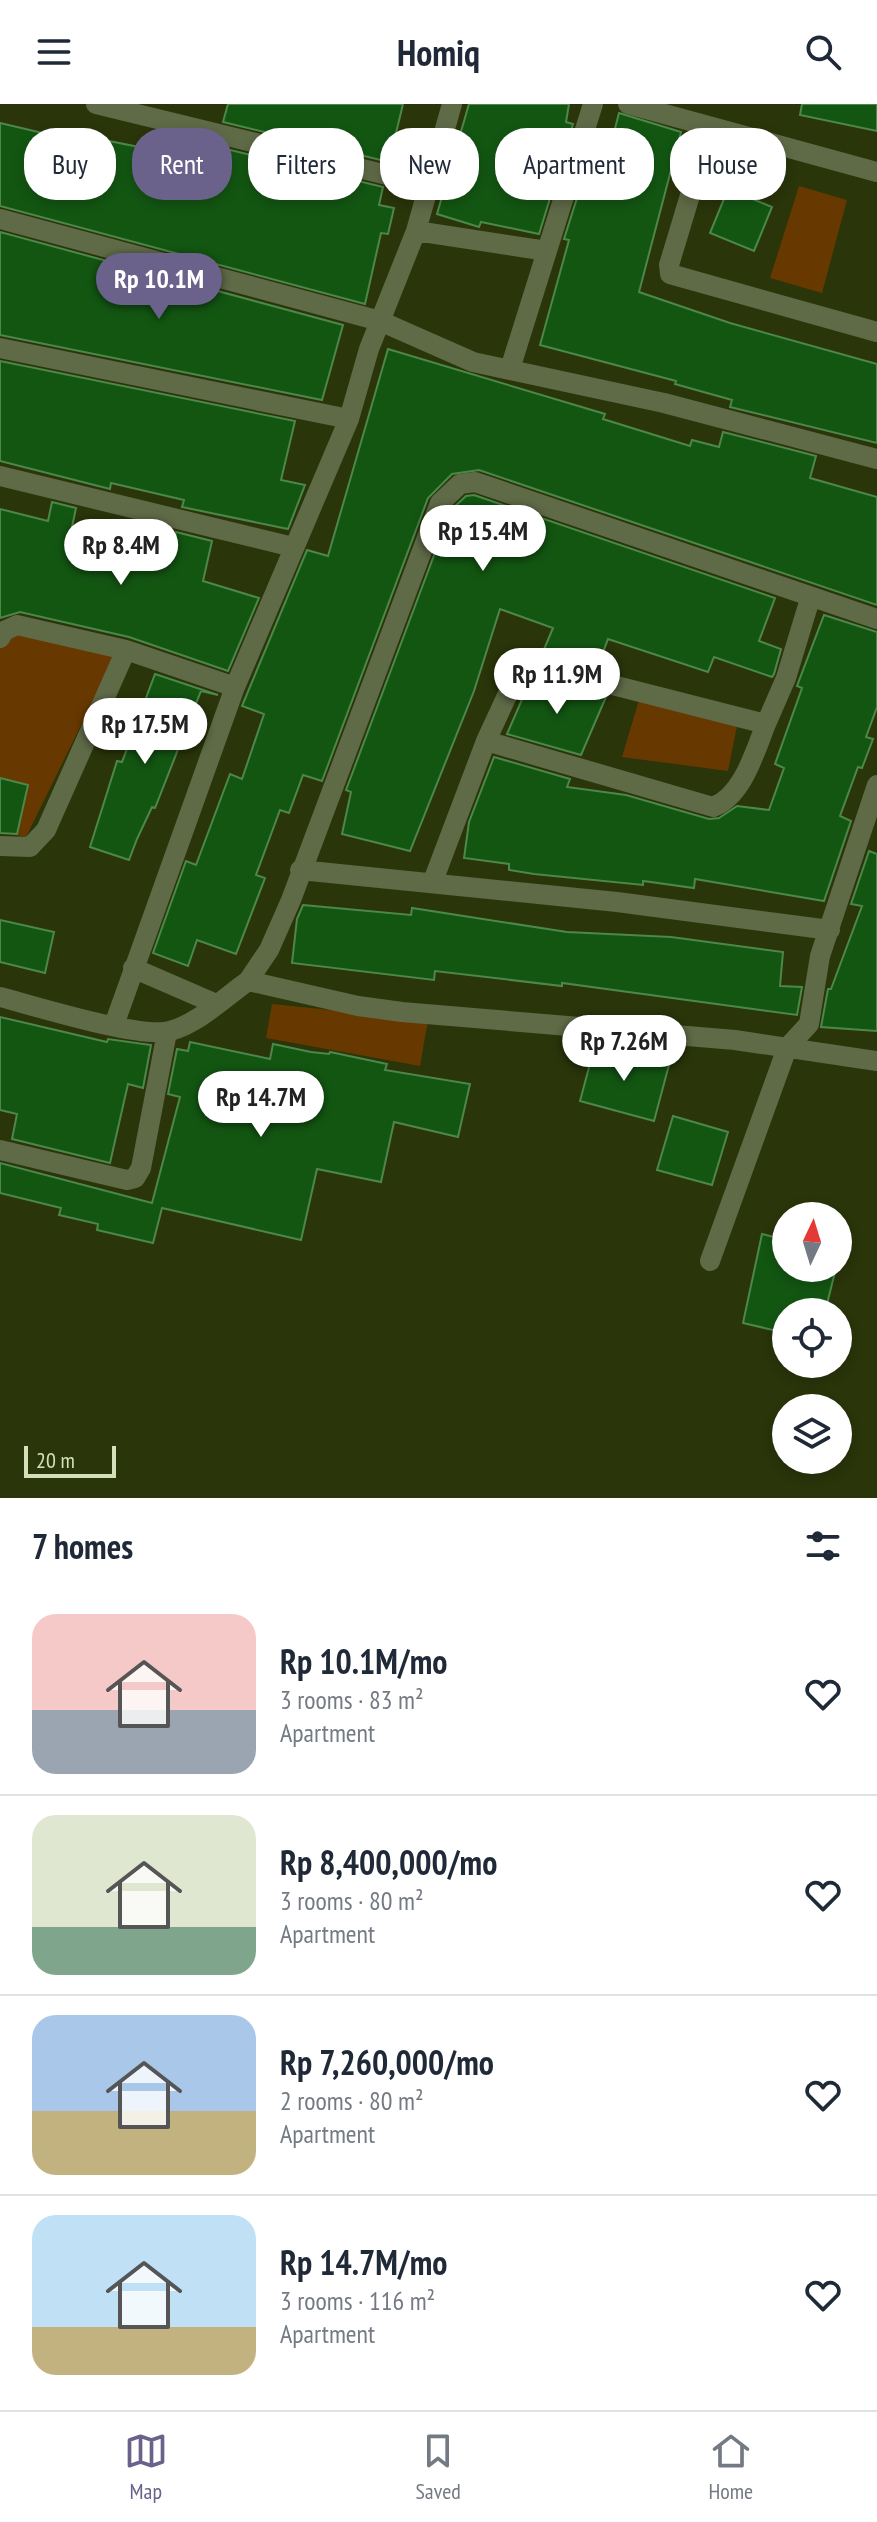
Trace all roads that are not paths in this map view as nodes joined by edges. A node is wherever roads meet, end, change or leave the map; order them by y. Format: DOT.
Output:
graph roads {
  1 [pos="96,104"];
  2 [pos="452,104"];
  3 [pos="593,104"];
  4 [pos="628,104"];
  5 [pos="445,128"];
  6 [pos="707,128"];
  7 [pos="786,149"];
  8 [pos="877,172"];
  9 [pos="380,173"];
  10 [pos="424,200"];
  11 [pos="689,200"];
  12 [pos="0,219"];
  13 [pos="416,231"];
  14 [pos="547,251"];
  15 [pos="380,321"];
  16 [pos="877,332"];
  17 [pos="0,348"];
  18 [pos="510,369"];
  19 [pos="349,419"];
  20 [pos="877,459"];
  21 [pos="0,476"];
  22 [pos="293,547"];
  23 [pos="810,599"];
  24 [pos="877,619"];
  25 [pos="0,638"];
  26 [pos="126,650"];
  27 [pos="235,687"];
  28 [pos="766,724"];
  29 [pos="486,741"];
  30 [pos="877,785"];
  31 [pos="0,846"];
  32 [pos="300,870"];
  33 [pos="433,881"];
  34 [pos="830,930"];
  35 [pos="133,968"];
  36 [pos="248,981"];
  37 [pos="0,997"];
  38 [pos="216,1004"];
  39 [pos="114,1025"];
  40 [pos="167,1032"];
  41 [pos="787,1048"];
  42 [pos="877,1061"];
  43 [pos="0,1150"];
  44 [pos="710,1261"];
  1 -- 9 [label="street"];
  2 -- 5 [label="street"];
  3 -- 14 [label="street"];
  4 -- 6 [label="street"];
  7 -- 8 [label="street"];
  10 -- 13 [label="street"];
  11 -- 16 [label="street"];
  12 -- 15 [label="street"];
  13 -- 14 [label="street"];
  13 -- 15 [label="street"];
  14 -- 18 [label="street"];
  15 -- 18 [label="street"];
  15 -- 19 [label="street"];
  17 -- 19 [label="street"];
  18 -- 20 [label="street"];
  19 -- 22 [label="street"];
  21 -- 22 [label="street"];
  22 -- 27 [label="street"];
  23 -- 24 [label="street"];
  23 -- 28 [label="street"];
  23 -- 32 [label="street"];
  25 -- 26 [label="street"];
  26 -- 27 [label="street"];
  26 -- 31 [label="street"];
  27 -- 35 [label="street"];
  28 -- 29 [label="street"];
  28 -- 29 [label="street"];
  29 -- 33 [label="street"];
  30 -- 34 [label="street"];
  32 -- 33 [label="street"];
  32 -- 36 [label="street"];
  33 -- 34 [label="street"];
  34 -- 41 [label="street"];
  35 -- 38 [label="street"];
  35 -- 39 [label="street"];
  36 -- 38 [label="street"];
  36 -- 41 [label="street"];
  37 -- 39 [label="street"];
  38 -- 40 [label="street"];
  39 -- 40 [label="street"];
  40 -- 43 [label="street"];
  41 -- 42 [label="street"];
  41 -- 44 [label="street"];
}
